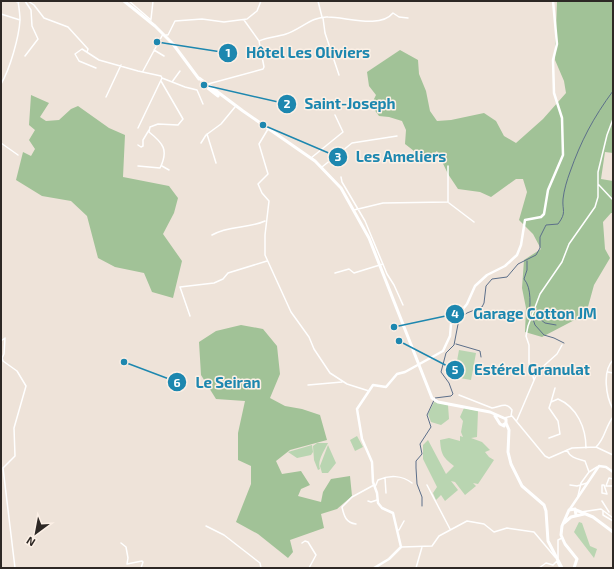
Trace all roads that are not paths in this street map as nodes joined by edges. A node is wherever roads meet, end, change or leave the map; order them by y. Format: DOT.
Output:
graph roads {
  1 [pos="18,1"];
  2 [pos="27,1"];
  3 [pos="124,1"];
  4 [pos="128,1"];
  5 [pos="153,1"];
  6 [pos="261,1"];
  7 [pos="318,1"];
  8 [pos="553,1"];
  9 [pos="1,14"];
  10 [pos="322,17"];
  11 [pos="408,18"];
  12 [pos="244,19"];
  13 [pos="20,20"];
  14 [pos="151,21"];
  15 [pos="165,35"];
  16 [pos="259,41"];
  17 [pos="154,50"];
  18 [pos="87,52"];
  19 [pos="25,56"];
  20 [pos="164,56"];
  21 [pos="121,65"];
  22 [pos="96,68"];
  23 [pos="143,71"];
  24 [pos="180,71"];
  25 [pos="339,75"];
  26 [pos="162,78"];
  27 [pos="199,78"];
  28 [pos="161,81"];
  29 [pos="172,82"];
  30 [pos="202,82"];
  31 [pos="1,84"];
  32 [pos="206,85"];
  33 [pos="106,97"];
  34 [pos="203,104"];
  35 [pos="236,106"];
  36 [pos="335,114"];
  37 [pos="613,119"];
  38 [pos="138,128"];
  39 [pos="268,129"];
  40 [pos="149,130"];
  41 [pos="207,134"];
  42 [pos="397,136"];
  43 [pos="1,142"];
  44 [pos="201,143"];
  45 [pos="138,145"];
  46 [pos="18,155"];
  47 [pos="311,158"];
  48 [pos="216,163"];
  49 [pos="138,166"];
  50 [pos="161,166"];
  51 [pos="448,166"];
  52 [pos="322,167"];
  53 [pos="169,170"];
  54 [pos="341,178"];
  55 [pos="598,184"];
  56 [pos="613,200"];
  57 [pos="448,202"];
  58 [pos="356,209"];
  59 [pos="266,221"];
  60 [pos="474,222"];
  61 [pos="212,235"];
  62 [pos="267,261"];
  63 [pos="381,265"];
  64 [pos="335,273"];
  65 [pos="403,305"];
  66 [pos="190,316"];
  67 [pos="1,341"];
  68 [pos="562,345"];
  69 [pos="613,360"];
  70 [pos="417,365"];
  71 [pos="608,372"];
  72 [pos="613,373"];
  73 [pos="534,380"];
  74 [pos="344,382"];
  75 [pos="308,385"];
  76 [pos="555,388"];
  77 [pos="369,391"];
  78 [pos="459,395"];
  79 [pos="551,402"];
  80 [pos="613,409"];
  81 [pos="510,417"];
  82 [pos="613,417"];
  83 [pos="517,420"];
  84 [pos="503,421"];
  85 [pos="549,438"];
  86 [pos="586,448"];
  87 [pos="596,448"];
  88 [pos="568,450"];
  89 [pos="613,455"];
  90 [pos="599,466"];
  91 [pos="613,468"];
  92 [pos="608,469"];
  93 [pos="589,472"];
  94 [pos="613,472"];
  95 [pos="385,478"];
  96 [pos="613,479"];
  97 [pos="412,483"];
  98 [pos="581,483"];
  99 [pos="587,483"];
  100 [pos="427,484"];
  101 [pos="570,485"];
  102 [pos="375,486"];
  103 [pos="613,486"];
  104 [pos="386,493"];
  105 [pos="606,494"];
  106 [pos="577,498"];
  107 [pos="368,500"];
  108 [pos="378,500"];
  109 [pos="602,501"];
  110 [pos="570,509"];
  111 [pos="576,510"];
  112 [pos="602,510"];
  113 [pos="581,512"];
  114 [pos="610,512"];
  115 [pos="568,513"];
  116 [pos="576,515"];
  117 [pos="589,515"];
  118 [pos="571,517"];
  119 [pos="613,518"];
  120 [pos="404,521"];
  121 [pos="613,521"];
  122 [pos="356,524"];
  123 [pos="206,526"];
  124 [pos="562,526"];
  125 [pos="450,529"];
  126 [pos="396,531"];
  127 [pos="613,532"];
  128 [pos="562,538"];
  129 [pos="120,543"];
  130 [pos="302,543"];
  131 [pos="401,547"];
  132 [pos="422,547"];
  133 [pos="555,557"];
  134 [pos="557,561"];
  135 [pos="15,568"];
  136 [pos="141,568"];
  137 [pos="261,568"];
  138 [pos="309,568"];
  139 [pos="374,568"];
  140 [pos="416,568"];
  141 [pos="539,568"];
  142 [pos="561,568"];
  143 [pos="574,568"];
  1 -- 13 [label="street"];
  2 -- 18 [label="street"];
  2 -- 19 [label="street"];
  3 -- 14 [label="main road"];
  4 -- 14 [label="street"];
  5 -- 14 [label="street"];
  6 -- 12 [label="street"];
  7 -- 10 [label="street"];
  8 -- 70 [label="street"];
  9 -- 13 [label="street"];
  10 -- 11 [label="street"];
  10 -- 16 [label="street"];
  10 -- 25 [label="street"];
  12 -- 15 [label="street"];
  12 -- 16 [label="street"];
  13 -- 31 [label="street"];
  14 -- 15 [label="main road"];
  15 -- 17 [label="street"];
  15 -- 27 [label="main road"];
  16 -- 32 [label="street"];
  17 -- 20 [label="street"];
  17 -- 23 [label="street"];
  18 -- 21 [label="street"];
  18 -- 22 [label="street"];
  21 -- 23 [label="street"];
  21 -- 33 [label="street"];
  23 -- 26 [label="street"];
  24 -- 29 [label="street"];
  26 -- 28 [label="street"];
  26 -- 29 [label="street"];
  27 -- 30 [label="main road"];
  27 -- 32 [label="main road"];
  28 -- 38 [label="street"];
  28 -- 40 [label="street"];
  29 -- 34 [label="street"];
  30 -- 32 [label="street"];
  30 -- 35 [label="main road"];
  32 -- 35 [label="main road"];
  35 -- 39 [label="main road"];
  35 -- 41 [label="street"];
  36 -- 47 [label="street"];
  37 -- 55 [label="street"];
  39 -- 47 [label="main road"];
  39 -- 59 [label="street"];
  40 -- 45 [label="street"];
  40 -- 50 [label="street"];
  41 -- 44 [label="street"];
  41 -- 48 [label="street"];
  42 -- 52 [label="street"];
  43 -- 46 [label="street"];
  47 -- 52 [label="main road"];
  49 -- 50 [label="street"];
  50 -- 53 [label="street"];
  51 -- 57 [label="street"];
  52 -- 58 [label="main road"];
  54 -- 58 [label="street"];
  55 -- 56 [label="street"];
  55 -- 73 [label="street"];
  57 -- 58 [label="street"];
  57 -- 60 [label="street"];
  58 -- 63 [label="main road"];
  59 -- 61 [label="street"];
  59 -- 62 [label="street"];
  62 -- 66 [label="street"];
  62 -- 74 [label="street"];
  63 -- 64 [label="street"];
  63 -- 65 [label="street"];
  63 -- 70 [label="main road"];
  67 -- 135 [label="street"];
  68 -- 73 [label="street"];
  69 -- 71 [label="street"];
  70 -- 77 [label="street"];
  70 -- 84 [label="main road"];
  71 -- 72 [label="street"];
  71 -- 80 [label="street"];
  73 -- 83 [label="street"];
  74 -- 75 [label="street"];
  74 -- 77 [label="street"];
  76 -- 79 [label="street"];
  77 -- 102 [label="street"];
  78 -- 81 [label="street"];
  79 -- 85 [label="street"];
  79 -- 86 [label="street"];
  81 -- 83 [label="street"];
  81 -- 84 [label="street"];
  82 -- 87 [label="street"];
  83 -- 88 [label="street"];
  84 -- 133 [label="main road"];
  86 -- 87 [label="street"];
  86 -- 88 [label="street"];
  87 -- 89 [label="street"];
  88 -- 93 [label="street"];
  90 -- 92 [label="street"];
  90 -- 93 [label="street"];
  90 -- 99 [label="street"];
  91 -- 92 [label="street"];
  92 -- 94 [label="street"];
  93 -- 98 [label="street"];
  95 -- 97 [label="street"];
  95 -- 102 [label="street"];
  95 -- 104 [label="street"];
  96 -- 103 [label="street"];
  98 -- 99 [label="street"];
  98 -- 101 [label="street"];
  98 -- 106 [label="street"];
  99 -- 106 [label="street"];
  100 -- 125 [label="street"];
  102 -- 108 [label="street"];
  102 -- 122 [label="street"];
  105 -- 105 [label="street"];
  106 -- 110 [label="street"];
  106 -- 111 [label="street"];
  107 -- 108 [label="street"];
  108 -- 126 [label="street"];
  109 -- 114 [label="street"];
  110 -- 111 [label="main road"];
  110 -- 115 [label="main road"];
  111 -- 113 [label="main road"];
  111 -- 116 [label="main road"];
  112 -- 113 [label="street"];
  112 -- 119 [label="street"];
  112 -- 121 [label="street"];
  113 -- 117 [label="main road"];
  115 -- 118 [label="main road"];
  115 -- 124 [label="main road"];
  116 -- 117 [label="main road"];
  116 -- 118 [label="main road"];
  117 -- 127 [label="main road"];
  118 -- 124 [label="main road"];
  120 -- 126 [label="street"];
  123 -- 137 [label="street"];
  124 -- 128 [label="main road"];
  125 -- 132 [label="street"];
  125 -- 133 [label="street"];
  126 -- 131 [label="street"];
  128 -- 134 [label="street"];
  128 -- 143 [label="main road"];
  129 -- 136 [label="street"];
  130 -- 138 [label="street"];
  131 -- 132 [label="street"];
  131 -- 139 [label="street"];
  132 -- 140 [label="street"];
  133 -- 134 [label="main road"];
  134 -- 141 [label="street"];
  134 -- 142 [label="main road"];
}
